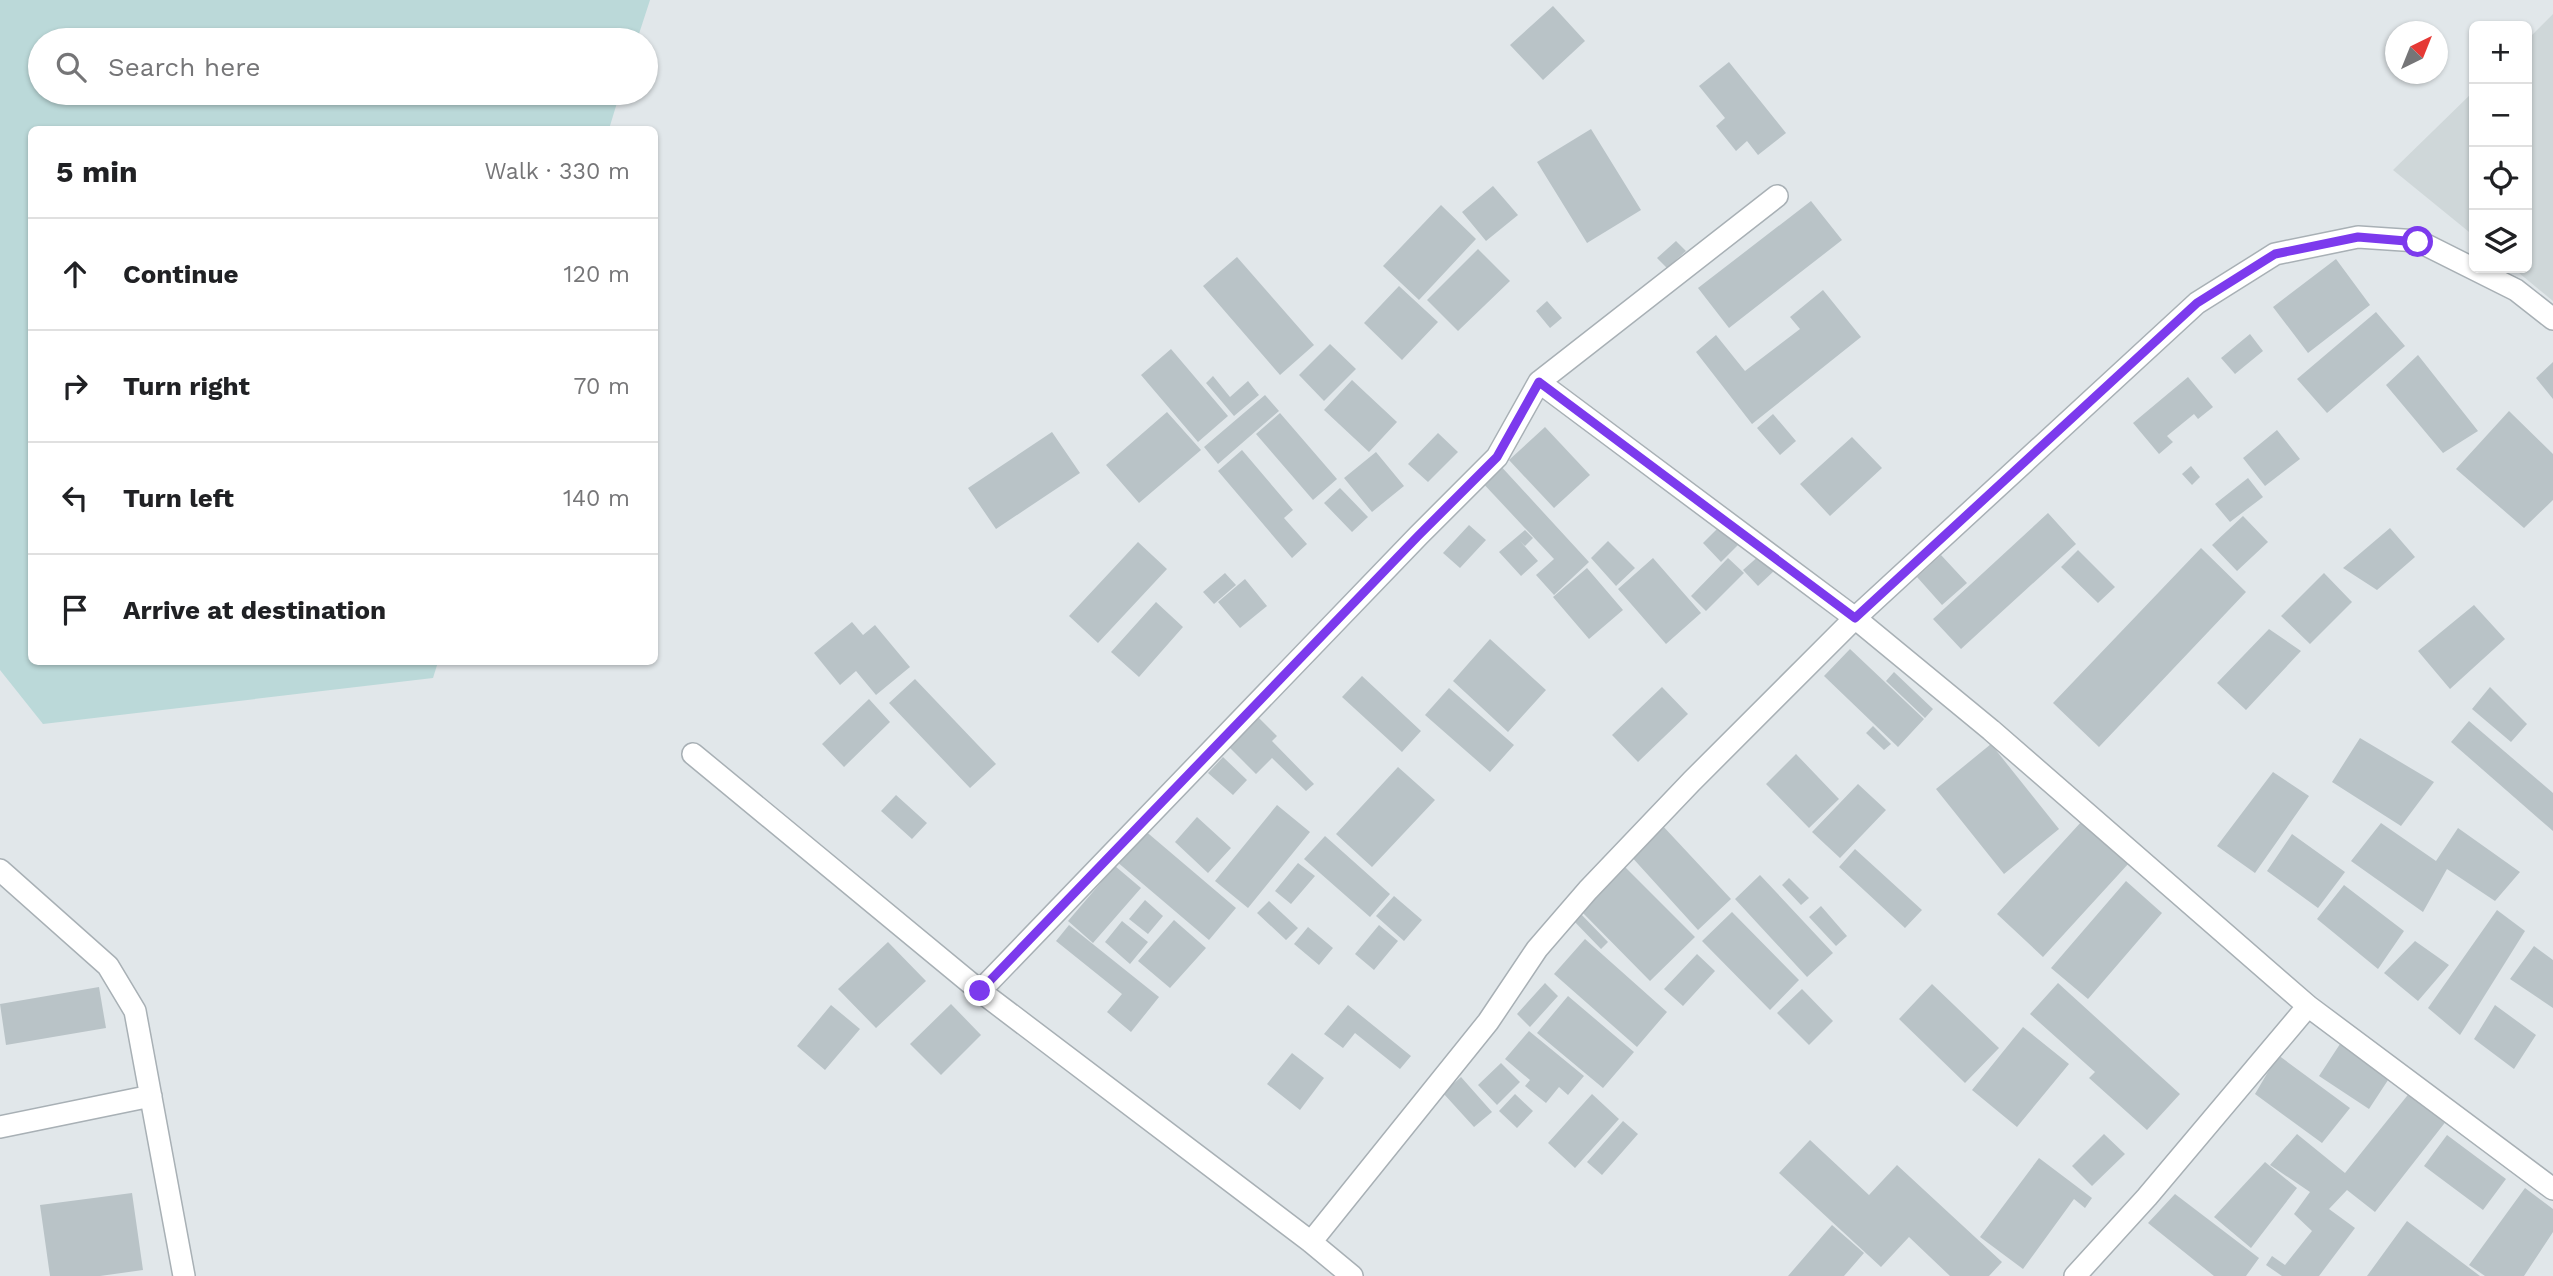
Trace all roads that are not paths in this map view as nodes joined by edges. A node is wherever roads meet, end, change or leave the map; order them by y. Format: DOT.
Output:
graph roads {
  1 [pos="1777,196"];
  2 [pos="2553,319"];
  3 [pos="1539,382"];
  4 [pos="1855,618"];
  5 [pos="693,754"];
  6 [pos="0,870"];
  7 [pos="980,991"];
  8 [pos="2308,1006"];
  9 [pos="151,1096"];
  10 [pos="0,1127"];
  11 [pos="2553,1189"];
  12 [pos="1311,1242"];
  13 [pos="184,1276"];
  14 [pos="1352,1276"];
  15 [pos="2075,1276"];
  1 -- 3 [label="street"];
  2 -- 4 [label="street"];
  3 -- 4 [label="street"];
  3 -- 7 [label="street"];
  4 -- 8 [label="street"];
  4 -- 12 [label="street"];
  5 -- 7 [label="street"];
  6 -- 9 [label="street"];
  7 -- 12 [label="street"];
  8 -- 11 [label="street"];
  8 -- 15 [label="street"];
  9 -- 10 [label="street"];
  9 -- 13 [label="street"];
  12 -- 14 [label="street"];
}
